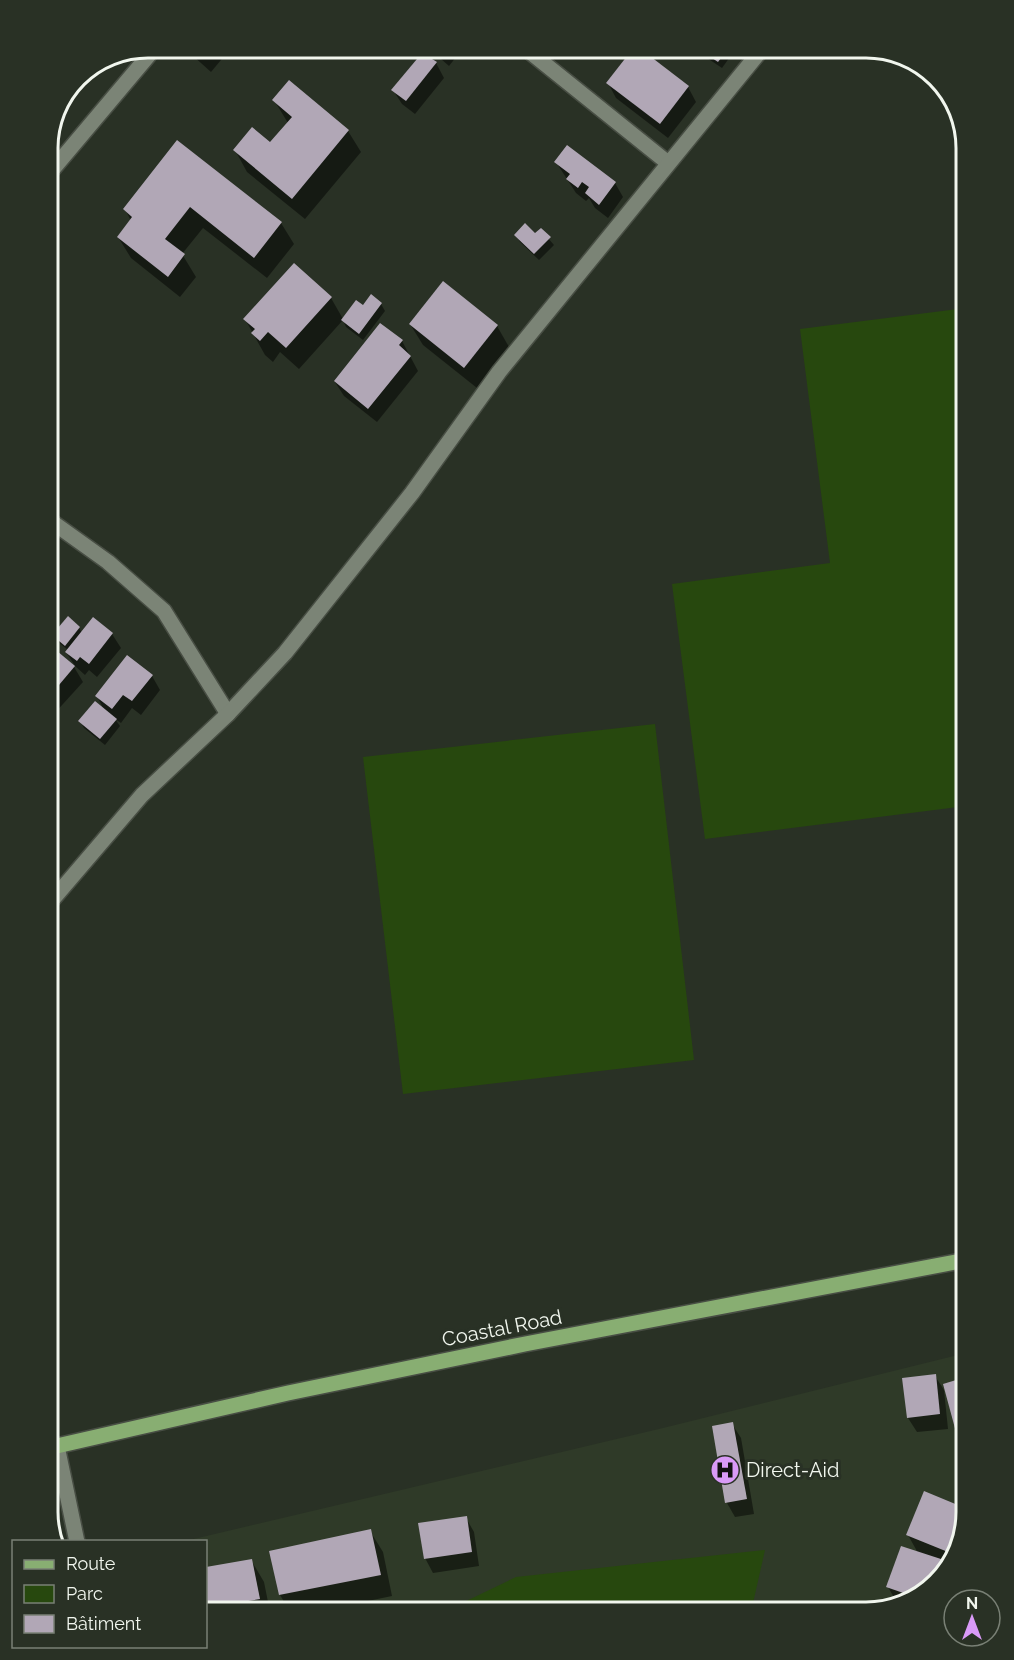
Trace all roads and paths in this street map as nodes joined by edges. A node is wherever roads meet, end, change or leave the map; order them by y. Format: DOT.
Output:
graph roads {
  1 [pos="146,59"];
  2 [pos="540,59"];
  3 [pos="754,59"];
  4 [pos="59,162"];
  5 [pos="668,163"];
  6 [pos="59,527"];
  7 [pos="228,714"];
  8 [pos="59,892"];
  9 [pos="956,1262"];
  10 [pos="59,1446"];
  11 [pos="59,1471"];
  12 [pos="76,1540"];
  1 -- 4 [label="street"];
  2 -- 5 [label="street"];
  3 -- 5 [label="street"];
  5 -- 7 [label="street"];
  6 -- 7 [label="street"];
  7 -- 8 [label="street"];
  9 -- 10 [label="main road, Coastal Road"];
  11 -- 12 [label="street"];
}
